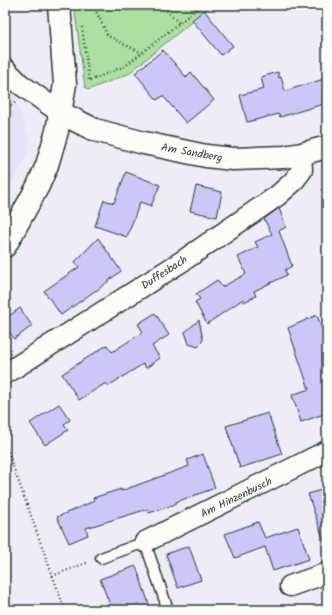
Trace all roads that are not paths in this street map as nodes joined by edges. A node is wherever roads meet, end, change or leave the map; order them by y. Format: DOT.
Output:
graph roads {
  1 [pos="59,5"];
  2 [pos="5,69"];
  3 [pos="61,113"];
  4 [pos="327,146"];
  5 [pos="301,154"];
  6 [pos="5,246"];
  7 [pos="5,374"];
  8 [pos="327,452"];
  9 [pos="145,542"];
  10 [pos="101,558"];
  11 [pos="327,574"];
  12 [pos="290,586"];
  13 [pos="168,610"];
  1 -- 3 [label="main road"];
  2 -- 3 [label="street"];
  3 -- 5 [label="main road, Am Sandberg"];
  3 -- 6 [label="main road"];
  4 -- 5 [label="main road, Am Sandberg"];
  5 -- 7 [label="street, Duffesbach"];
  8 -- 9 [label="street, Am Hinzenbusch"];
  9 -- 10 [label="lane"];
  9 -- 13 [label="lane"];
  11 -- 12 [label="street"];
}
